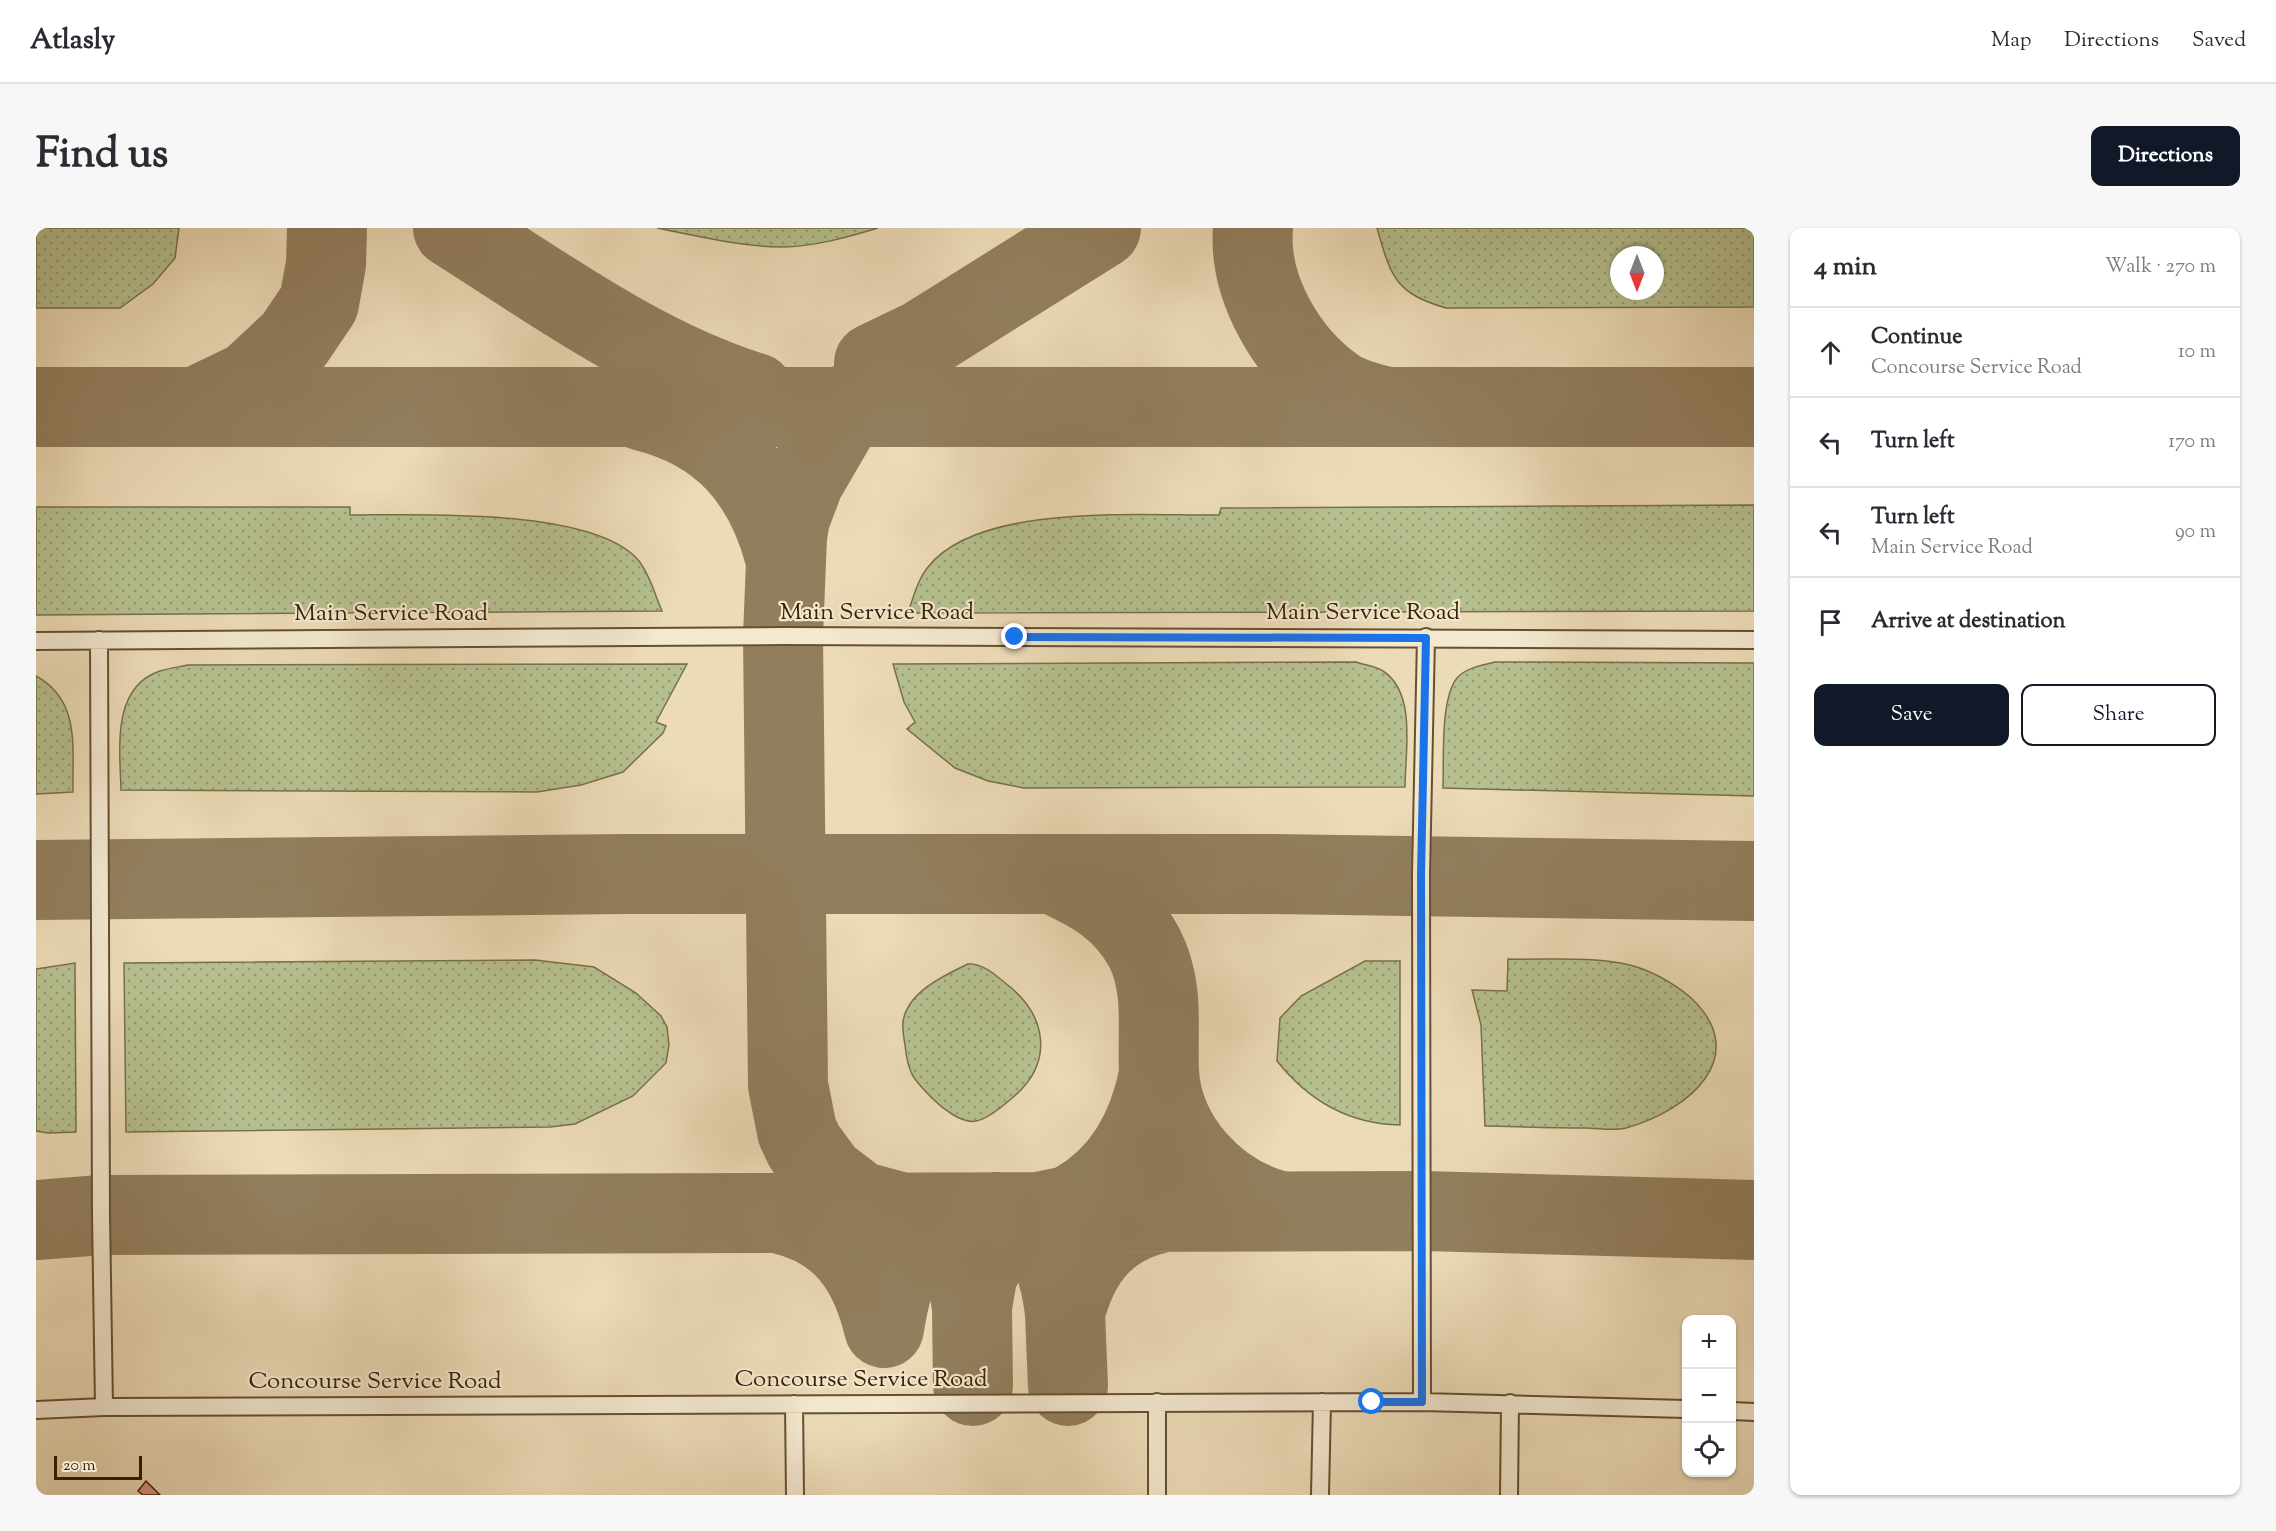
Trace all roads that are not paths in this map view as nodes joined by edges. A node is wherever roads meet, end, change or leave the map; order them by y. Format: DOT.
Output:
graph roads {
  1 [pos="1426,638"];
  2 [pos="99,640"];
  3 [pos="1754,640"];
  4 [pos="36,641"];
  5 [pos="1157,1402"];
  6 [pos="1322,1402"];
  7 [pos="1422,1402"];
  8 [pos="1510,1403"];
  9 [pos="795,1404"];
  10 [pos="104,1407"];
  11 [pos="1682,1409"];
  12 [pos="36,1410"];
  13 [pos="1736,1411"];
  14 [pos="1754,1412"];
  15 [pos="795,1495"];
  16 [pos="1157,1495"];
  17 [pos="1320,1495"];
  18 [pos="1509,1495"];
  1 -- 2 [label="lane, Main Service Road"];
  1 -- 3 [label="lane, Main Service Road"];
  1 -- 7 [label="lane"];
  2 -- 4 [label="lane, Main Service Road"];
  2 -- 10 [label="lane"];
  5 -- 6 [label="lane, Concourse Service Road"];
  5 -- 9 [label="lane, Concourse Service Road"];
  5 -- 16 [label="lane"];
  6 -- 7 [label="lane, Concourse Service Road"];
  6 -- 17 [label="lane"];
  7 -- 8 [label="lane, Concourse Service Road"];
  8 -- 11 [label="lane, Concourse Service Road"];
  8 -- 18 [label="lane"];
  9 -- 10 [label="lane, Concourse Service Road"];
  9 -- 15 [label="lane"];
  10 -- 12 [label="lane, Concourse Service Road"];
  13 -- 14 [label="lane"];
}
